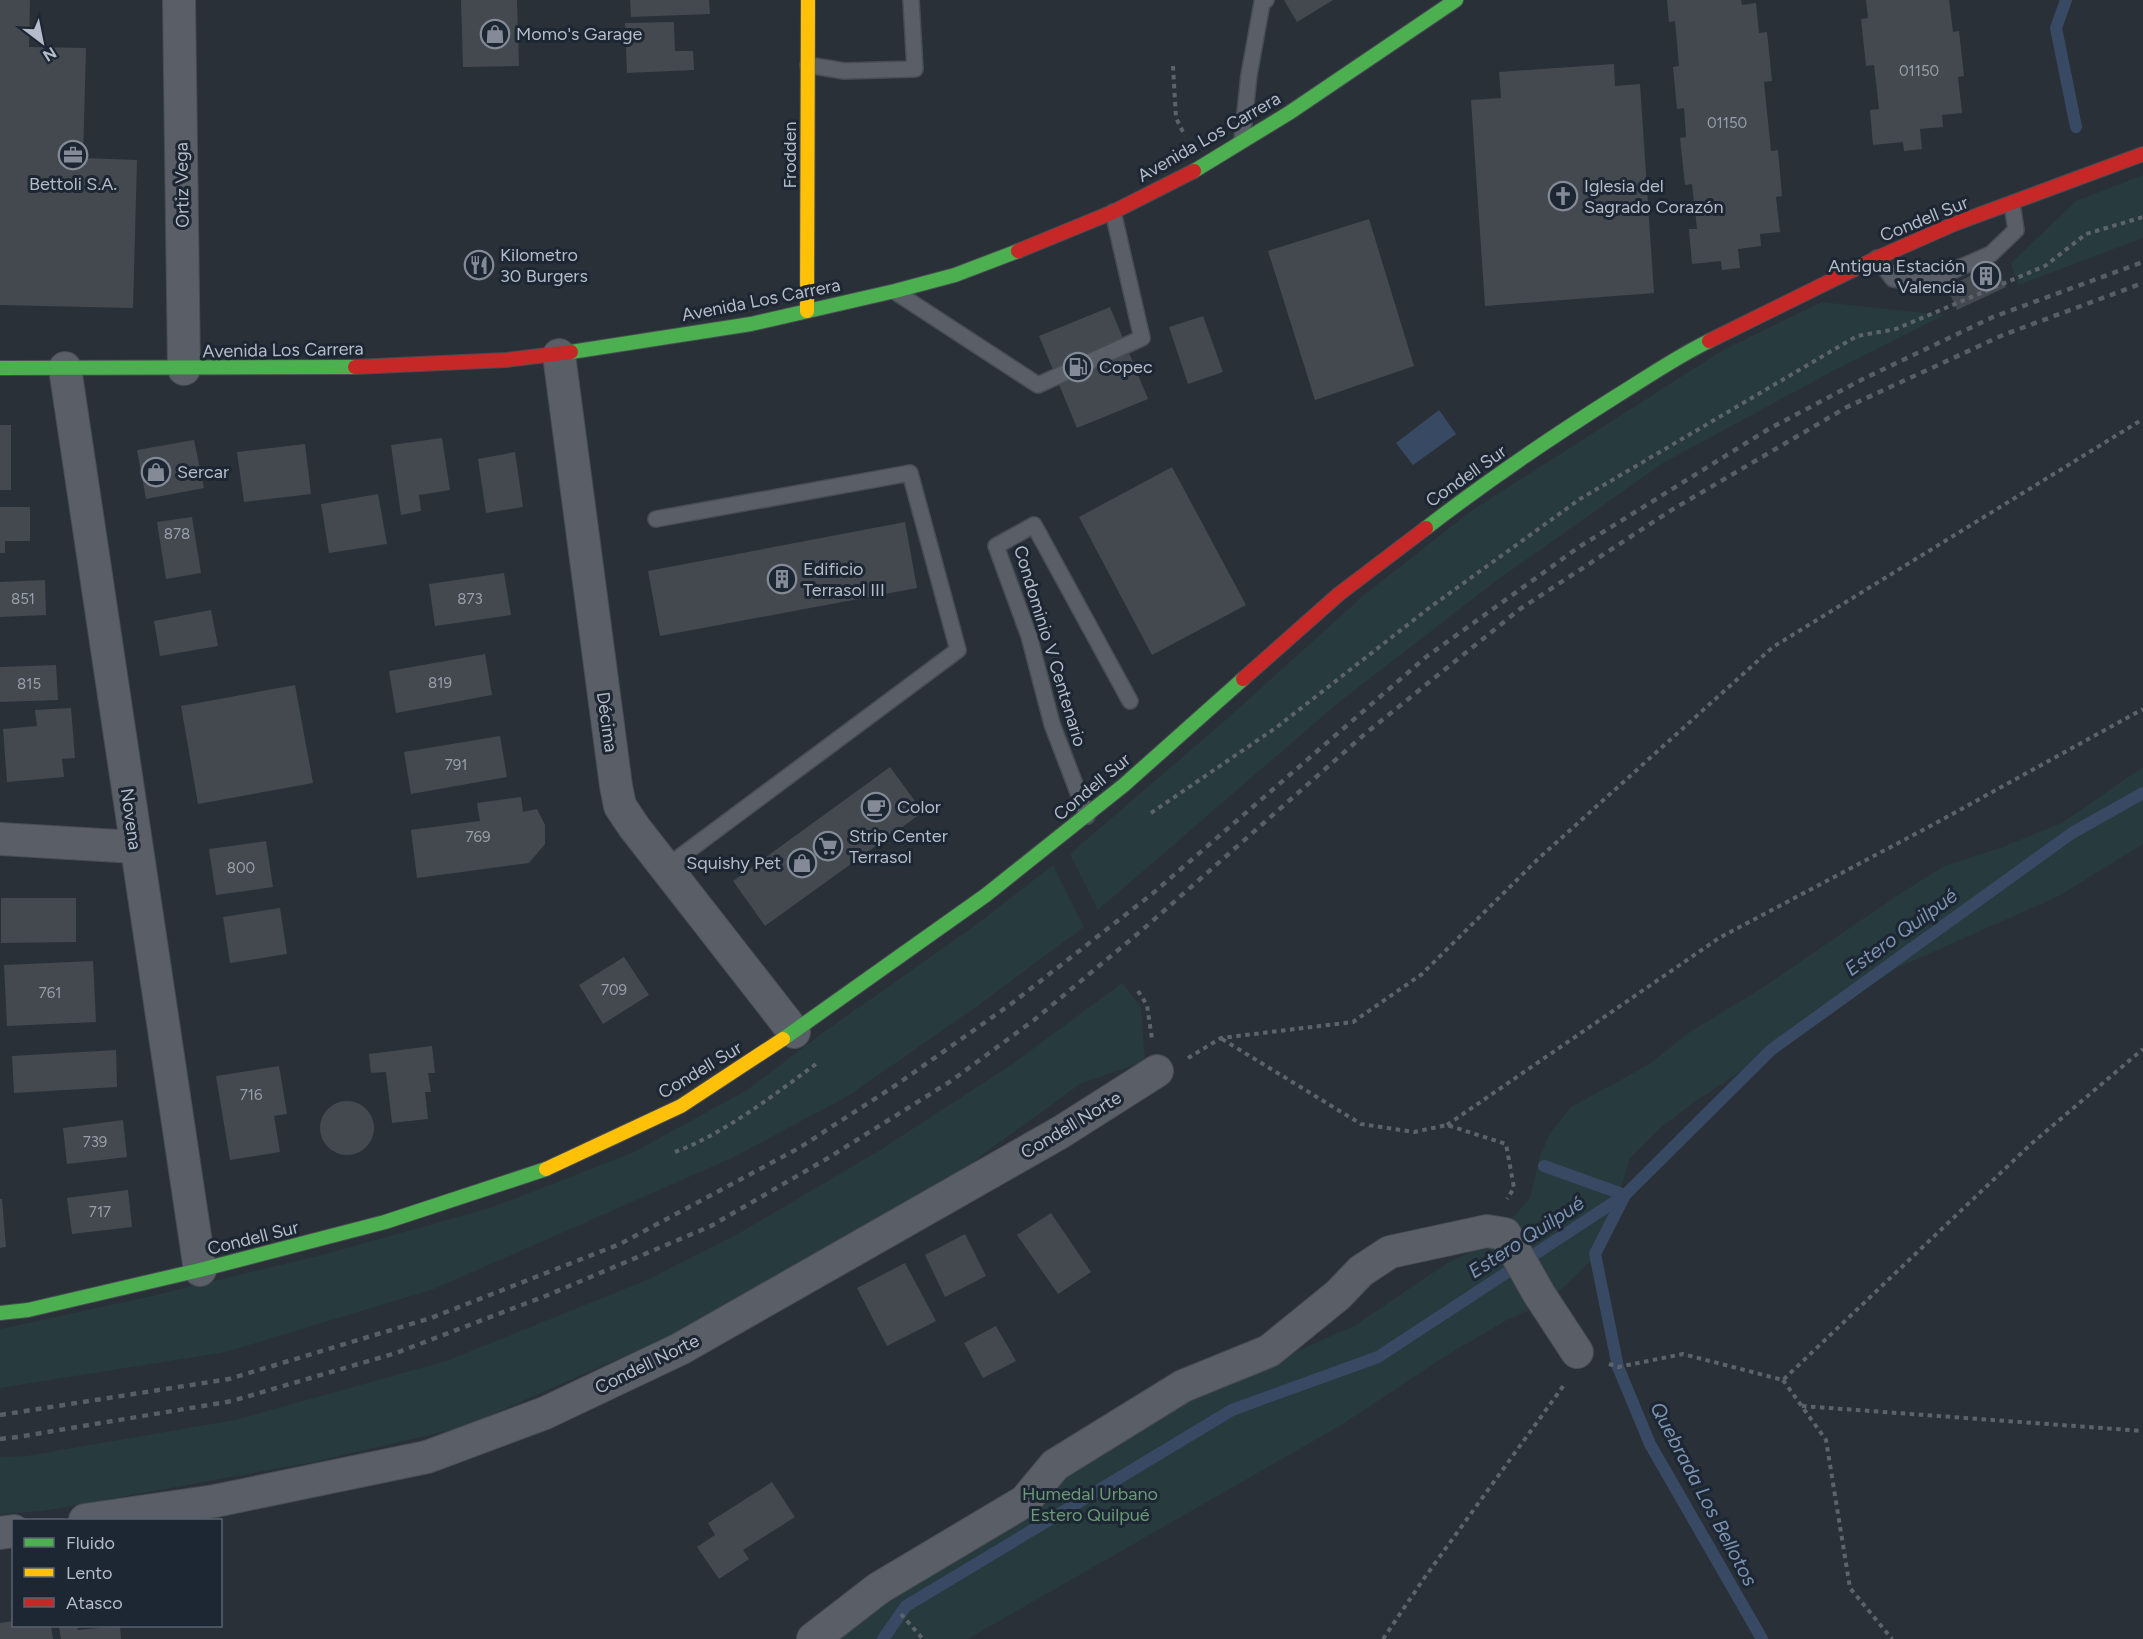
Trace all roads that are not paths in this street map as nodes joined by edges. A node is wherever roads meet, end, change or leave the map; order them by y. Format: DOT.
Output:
graph roads {
  1 [pos="179,0"];
  2 [pos="807,0"];
  3 [pos="911,0"];
  4 [pos="1266,0"];
  5 [pos="1448,1"];
  6 [pos="808,65"];
  7 [pos="1242,140"];
  8 [pos="2143,154"];
  9 [pos="2012,204"];
  10 [pos="1113,212"];
  11 [pos="1877,258"];
  12 [pos="895,291"];
  13 [pos="807,311"];
  14 [pos="559,355"];
  15 [pos="0,368"];
  16 [pos="65,368"];
  17 [pos="184,369"];
  18 [pos="656,519"];
  19 [pos="1130,701"];
  20 [pos="1087,816"];
  21 [pos="0,839"];
  22 [pos="135,847"];
  23 [pos="665,868"];
  24 [pos="794,1032"];
  25 [pos="1157,1071"];
  26 [pos="200,1270"];
  27 [pos="0,1313"];
  28 [pos="1574,1364"];
  29 [pos="98,1519"];
  30 [pos="813,1639"];
  1 -- 17 [label="street, Ortiz Vega"];
  2 -- 6 [label="street, Frodden"];
  3 -- 6 [label="lane"];
  4 -- 7 [label="lane"];
  5 -- 7 [label="street, Avenida Los Carrera"];
  6 -- 13 [label="street, Frodden"];
  7 -- 10 [label="street, Avenida Los Carrera"];
  8 -- 9 [label="street, Condell Sur"];
  9 -- 11 [label="street, Condell Sur"];
  9 -- 11 [label="lane"];
  10 -- 12 [label="street, Avenida Los Carrera"];
  10 -- 12 [label="lane"];
  11 -- 20 [label="street, Condell Sur"];
  12 -- 13 [label="street, Avenida Los Carrera"];
  13 -- 14 [label="street, Avenida Los Carrera"];
  14 -- 17 [label="street, Avenida Los Carrera"];
  14 -- 23 [label="street, Décima"];
  15 -- 16 [label="street, Avenida Los Carrera"];
  16 -- 17 [label="street, Avenida Los Carrera"];
  16 -- 22 [label="street, Novena"];
  18 -- 23 [label="lane"];
  19 -- 20 [label="lane, Condominio V Centenario"];
  20 -- 24 [label="street, Condell Sur"];
  21 -- 22 [label="street"];
  22 -- 26 [label="street, Novena"];
  23 -- 24 [label="street, Décima"];
  24 -- 26 [label="street, Condell Sur"];
  25 -- 29 [label="street, Condell Norte"];
  26 -- 27 [label="street, Condell Sur"];
  28 -- 30 [label="street"];
}
